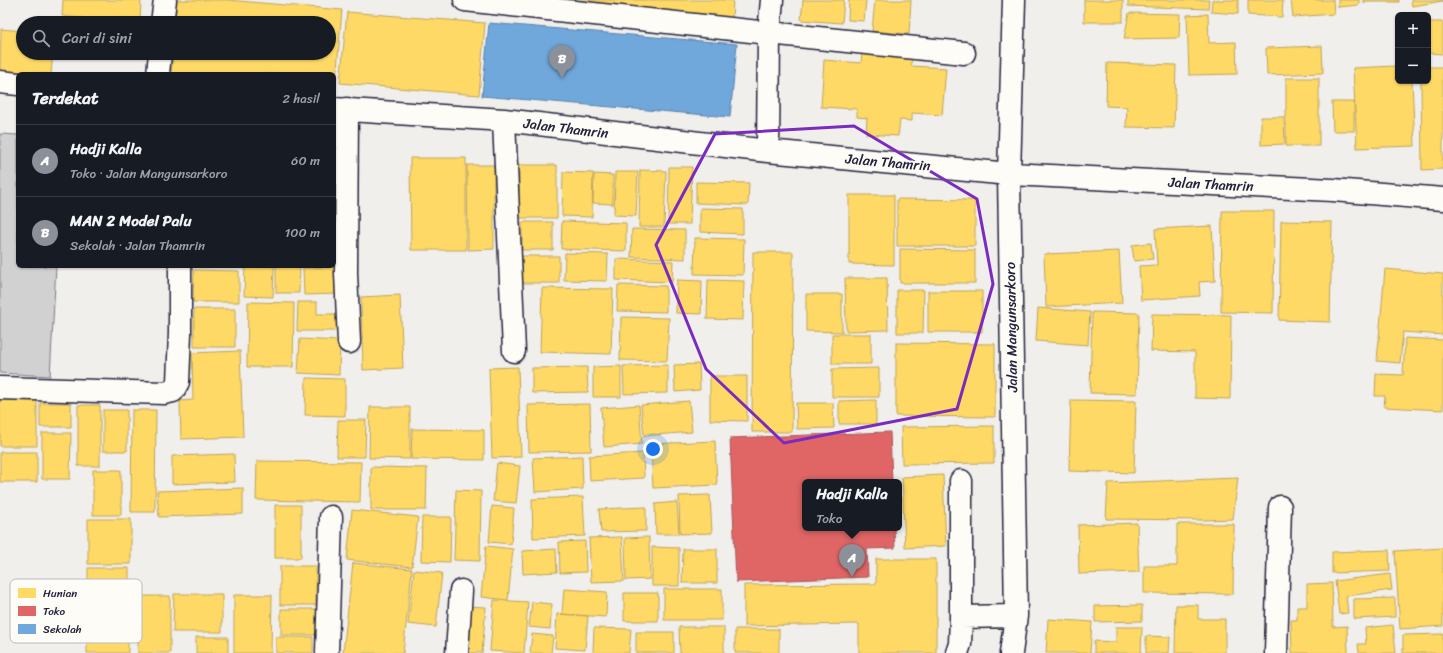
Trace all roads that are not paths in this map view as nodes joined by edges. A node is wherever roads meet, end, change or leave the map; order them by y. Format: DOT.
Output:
graph roads {
  1 [pos="165,0"];
  2 [pos="465,0"];
  3 [pos="772,0"];
  4 [pos="1014,0"];
  5 [pos="163,16"];
  6 [pos="769,33"];
  7 [pos="964,53"];
  8 [pos="159,60"];
  9 [pos="158,72"];
  10 [pos="0,82"];
  11 [pos="16,84"];
  12 [pos="340,109"];
  13 [pos="504,120"];
  14 [pos="768,151"];
  15 [pos="1009,174"];
  16 [pos="1443,199"];
  17 [pos="180,268"];
  18 [pos="349,342"];
  19 [pos="514,351"];
  20 [pos="0,388"];
  21 [pos="961,481"];
  22 [pos="1280,507"];
  23 [pos="331,517"];
  24 [pos="461,591"];
  25 [pos="1016,616"];
  26 [pos="961,617"];
  27 [pos="327,653"];
  28 [pos="457,653"];
  29 [pos="957,653"];
  30 [pos="1010,653"];
  31 [pos="1276,653"];
  1 -- 5 [label="street"];
  2 -- 6 [label="street"];
  3 -- 6 [label="street"];
  4 -- 15 [label="street, Jalan Mangunsarkoro"];
  6 -- 7 [label="street"];
  6 -- 14 [label="street"];
  8 -- 9 [label="street"];
  10 -- 11 [label="street"];
  12 -- 13 [label="street, Jalan Thamrin"];
  12 -- 18 [label="street"];
  13 -- 14 [label="street, Jalan Thamrin"];
  13 -- 19 [label="street"];
  14 -- 15 [label="street, Jalan Thamrin"];
  15 -- 16 [label="street, Jalan Thamrin"];
  15 -- 25 [label="street, Jalan Mangunsarkoro"];
  17 -- 20 [label="street"];
  21 -- 26 [label="street"];
  22 -- 31 [label="street"];
  23 -- 27 [label="street"];
  24 -- 28 [label="street"];
  25 -- 26 [label="street"];
  25 -- 30 [label="street, Jalan Mangunsarkoro"];
  26 -- 29 [label="street"];
}
